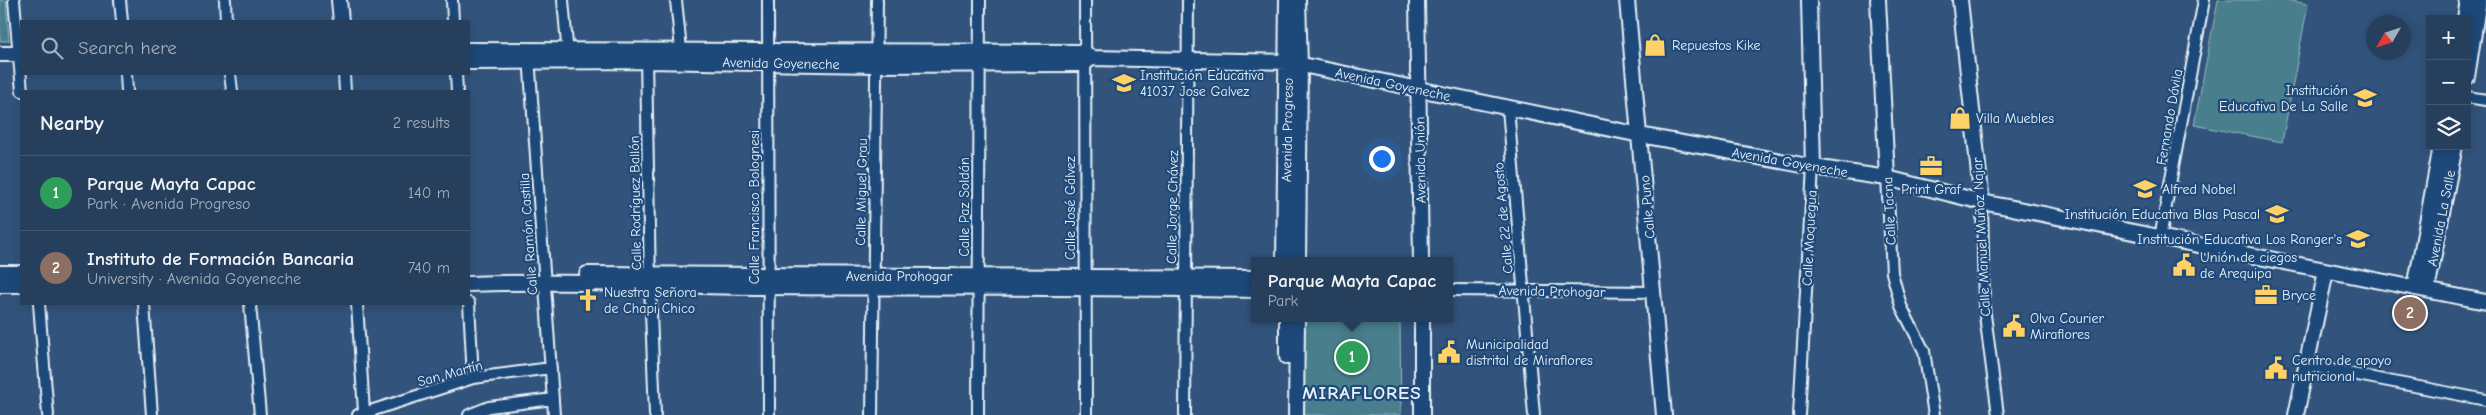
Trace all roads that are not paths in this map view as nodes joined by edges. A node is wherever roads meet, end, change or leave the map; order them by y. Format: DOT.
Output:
graph roads {
  1 [pos="14,0"];
  2 [pos="120,0"];
  3 [pos="225,0"];
  4 [pos="339,0"];
  5 [pos="452,0"];
  6 [pos="563,0"];
  7 [pos="676,0"];
  8 [pos="768,0"];
  9 [pos="877,0"];
  10 [pos="980,0"];
  11 [pos="1085,0"];
  12 [pos="1188,0"];
  13 [pos="1287,0"];
  14 [pos="1298,0"];
  15 [pos="1417,0"];
  16 [pos="1627,0"];
  17 [pos="1809,0"];
  18 [pos="1878,0"];
  19 [pos="1960,0"];
  20 [pos="2204,0"];
  21 [pos="2468,0"];
  22 [pos="2480,0"];
  23 [pos="2466,15"];
  24 [pos="122,20"];
  25 [pos="226,20"];
  26 [pos="341,20"];
  27 [pos="453,20"];
  28 [pos="470,50"];
  29 [pos="681,50"];
  30 [pos="876,51"];
  31 [pos="0,54"];
  32 [pos="20,54"];
  33 [pos="568,55"];
  34 [pos="529,56"];
  35 [pos="646,56"];
  36 [pos="769,57"];
  37 [pos="979,58"];
  38 [pos="1086,58"];
  39 [pos="2470,60"];
  40 [pos="470,62"];
  41 [pos="1187,62"];
  42 [pos="1294,64"];
  43 [pos="876,65"];
  44 [pos="21,75"];
  45 [pos="126,75"];
  46 [pos="230,75"];
  47 [pos="344,75"];
  48 [pos="456,75"];
  49 [pos="22,90"];
  50 [pos="127,90"];
  51 [pos="232,90"];
  52 [pos="345,90"];
  53 [pos="457,90"];
  54 [pos="1419,91"];
  55 [pos="2471,98"];
  56 [pos="2486,100"];
  57 [pos="1508,108"];
  58 [pos="1640,135"];
  59 [pos="2440,150"];
  60 [pos="2453,150"];
  61 [pos="1813,167"];
  62 [pos="1887,178"];
  63 [pos="1982,202"];
  64 [pos="2160,238"];
  65 [pos="1284,257"];
  66 [pos="1298,257"];
  67 [pos="1421,257"];
  68 [pos="2326,271"];
  69 [pos="0,273"];
  70 [pos="20,273"];
  71 [pos="470,274"];
  72 [pos="545,277"];
  73 [pos="1251,278"];
  74 [pos="650,280"];
  75 [pos="767,281"];
  76 [pos="873,281"];
  77 [pos="1084,281"];
  78 [pos="978,282"];
  79 [pos="1184,283"];
  80 [pos="470,284"];
  81 [pos="0,285"];
  82 [pos="20,285"];
  83 [pos="2421,289"];
  84 [pos="1251,290"];
  85 [pos="1453,290"];
  86 [pos="1523,292"];
  87 [pos="1655,292"];
  88 [pos="2486,302"];
  89 [pos="39,305"];
  90 [pos="144,305"];
  91 [pos="250,305"];
  92 [pos="357,305"];
  93 [pos="469,305"];
  94 [pos="1287,322"];
  95 [pos="1297,322"];
  96 [pos="1422,322"];
  97 [pos="2306,365"];
  98 [pos="551,368"];
  99 [pos="473,378"];
  100 [pos="553,399"];
  101 [pos="2486,400"];
  102 [pos="480,412"];
  103 [pos="361,414"];
  104 [pos="48,415"];
  105 [pos="152,415"];
  106 [pos="260,415"];
  107 [pos="469,415"];
  108 [pos="554,415"];
  109 [pos="655,415"];
  110 [pos="769,415"];
  111 [pos="872,415"];
  112 [pos="978,415"];
  113 [pos="1086,415"];
  114 [pos="1185,415"];
  115 [pos="1288,415"];
  116 [pos="1296,415"];
  117 [pos="1422,415"];
  118 [pos="1534,415"];
  119 [pos="1664,415"];
  120 [pos="1799,415"];
  121 [pos="1934,415"];
  122 [pos="1998,415"];
  123 [pos="2296,415"];
  1 -- 32 [label="street"];
  2 -- 24 [label="street"];
  3 -- 25 [label="street"];
  4 -- 26 [label="main road"];
  5 -- 27 [label="street"];
  6 -- 33 [label="street"];
  7 -- 29 [label="street"];
  8 -- 36 [label="street, Calle Francisco Bolognesi"];
  9 -- 30 [label="street, Calle Miguel Grau"];
  10 -- 37 [label="street, Calle Paz Soldán"];
  11 -- 38 [label="street, Calle José Gálvez"];
  12 -- 41 [label="street, Calle Jorge Chávez"];
  13 -- 42 [label="main road, Avenida Progreso"];
  14 -- 42 [label="main road, Avenida Progreso"];
  15 -- 54 [label="main road, Avenida Unión"];
  16 -- 58 [label="main road, Calle Puno"];
  17 -- 61 [label="main road, Calle Moquegua"];
  18 -- 62 [label="main road, Calle Tacna"];
  19 -- 63 [label="main road, Calle Manuel Muñoz Najar"];
  20 -- 64 [label="street, Fernando Dávila"];
  21 -- 23 [label="main road"];
  22 -- 39 [label="main road"];
  28 -- 34 [label="main road, Avenida Goyeneche"];
  29 -- 35 [label="main road, Avenida Goyeneche"];
  29 -- 36 [label="main road, Avenida Goyeneche"];
  30 -- 36 [label="main road, Avenida Goyeneche"];
  30 -- 37 [label="main road, Avenida Goyeneche"];
  30 -- 43 [label="street, Calle Miguel Grau"];
  31 -- 32 [label="main road"];
  33 -- 34 [label="main road, Avenida Goyeneche"];
  33 -- 35 [label="main road, Avenida Goyeneche"];
  34 -- 40 [label="main road, Avenida Goyeneche"];
  34 -- 72 [label="street, Calle Ramón Castilla"];
  35 -- 36 [label="main road, Avenida Goyeneche"];
  35 -- 74 [label="street, Calle Rodríguez Ballón"];
  36 -- 43 [label="main road, Avenida Goyeneche"];
  36 -- 75 [label="street, Calle Francisco Bolognesi"];
  37 -- 38 [label="main road, Avenida Goyeneche"];
  37 -- 43 [label="main road, Avenida Goyeneche"];
  37 -- 78 [label="street, Calle Paz Soldán"];
  38 -- 41 [label="main road, Avenida Goyeneche"];
  38 -- 77 [label="street, Calle José Gálvez"];
  41 -- 42 [label="main road, Avenida Goyeneche"];
  41 -- 79 [label="street, Calle Jorge Chávez"];
  42 -- 54 [label="main road, Avenida Goyeneche"];
  42 -- 65 [label="main road, Avenida Progreso"];
  42 -- 66 [label="main road, Avenida Progreso"];
  43 -- 76 [label="street, Calle Miguel Grau"];
  44 -- 49 [label="street"];
  45 -- 50 [label="street"];
  46 -- 51 [label="street"];
  47 -- 52 [label="street"];
  48 -- 53 [label="street"];
  54 -- 57 [label="main road, Avenida Goyeneche"];
  54 -- 67 [label="main road, Avenida Unión"];
  55 -- 56 [label="street"];
  57 -- 58 [label="main road, Avenida Goyeneche"];
  57 -- 86 [label="street, Calle 22 de Agosto"];
  58 -- 61 [label="main road, Avenida Goyeneche"];
  58 -- 87 [label="main road, Calle Puno"];
  59 -- 83 [label="main road, Avenida La Salle"];
  60 -- 83 [label="main road, Avenida La Salle"];
  61 -- 62 [label="main road, Avenida Goyeneche"];
  61 -- 120 [label="street, Calle Moquegua"];
  62 -- 63 [label="main road, Avenida Goyeneche"];
  62 -- 121 [label="street, Calle Tacna"];
  63 -- 64 [label="main road, Avenida Goyeneche"];
  63 -- 122 [label="street, Calle Manuel Muñoz Najar"];
  64 -- 68 [label="main road, Avenida Goyeneche"];
  68 -- 83 [label="main road, Avenida Goyeneche"];
  68 -- 97 [label="main road"];
  69 -- 70 [label="main road"];
  71 -- 72 [label="main road"];
  72 -- 74 [label="main road, Avenida Prohogar"];
  72 -- 80 [label="main road"];
  72 -- 98 [label="street, Calle Ramón Castilla"];
  73 -- 79 [label="main road, Avenida Prohogar"];
  74 -- 75 [label="main road, Avenida Prohogar"];
  74 -- 109 [label="street, Calle Rodríguez Ballón"];
  75 -- 76 [label="main road, Avenida Prohogar"];
  75 -- 110 [label="street, Calle Francisco Bolognesi"];
  76 -- 78 [label="main road, Avenida Prohogar"];
  76 -- 111 [label="street, Calle Miguel Grau"];
  77 -- 78 [label="main road, Avenida Prohogar"];
  77 -- 79 [label="main road, Avenida Prohogar"];
  77 -- 113 [label="street, Calle José Gálvez"];
  78 -- 112 [label="street, Calle Paz Soldán"];
  79 -- 84 [label="main road, Avenida Prohogar"];
  79 -- 114 [label="street, Calle Jorge Chávez"];
  81 -- 82 [label="main road"];
  83 -- 88 [label="main road, Avenida Goyeneche"];
  85 -- 86 [label="street, Avenida Prohogar"];
  86 -- 87 [label="street, Avenida Prohogar"];
  86 -- 118 [label="street, Calle 22 de Agosto"];
  87 -- 119 [label="main road, Calle Puno"];
  89 -- 104 [label="street"];
  90 -- 105 [label="street"];
  91 -- 106 [label="street"];
  92 -- 103 [label="street"];
  93 -- 99 [label="street"];
  94 -- 115 [label="main road"];
  95 -- 116 [label="main road"];
  96 -- 117 [label="main road"];
  97 -- 101 [label="street"];
  97 -- 123 [label="main road"];
  98 -- 99 [label="street, San Martín"];
  98 -- 100 [label="street, Calle Ramón Castilla"];
  99 -- 103 [label="street, San Martín"];
  100 -- 102 [label="street"];
  100 -- 108 [label="street, Calle Ramón Castilla"];
  102 -- 107 [label="street"];
}
